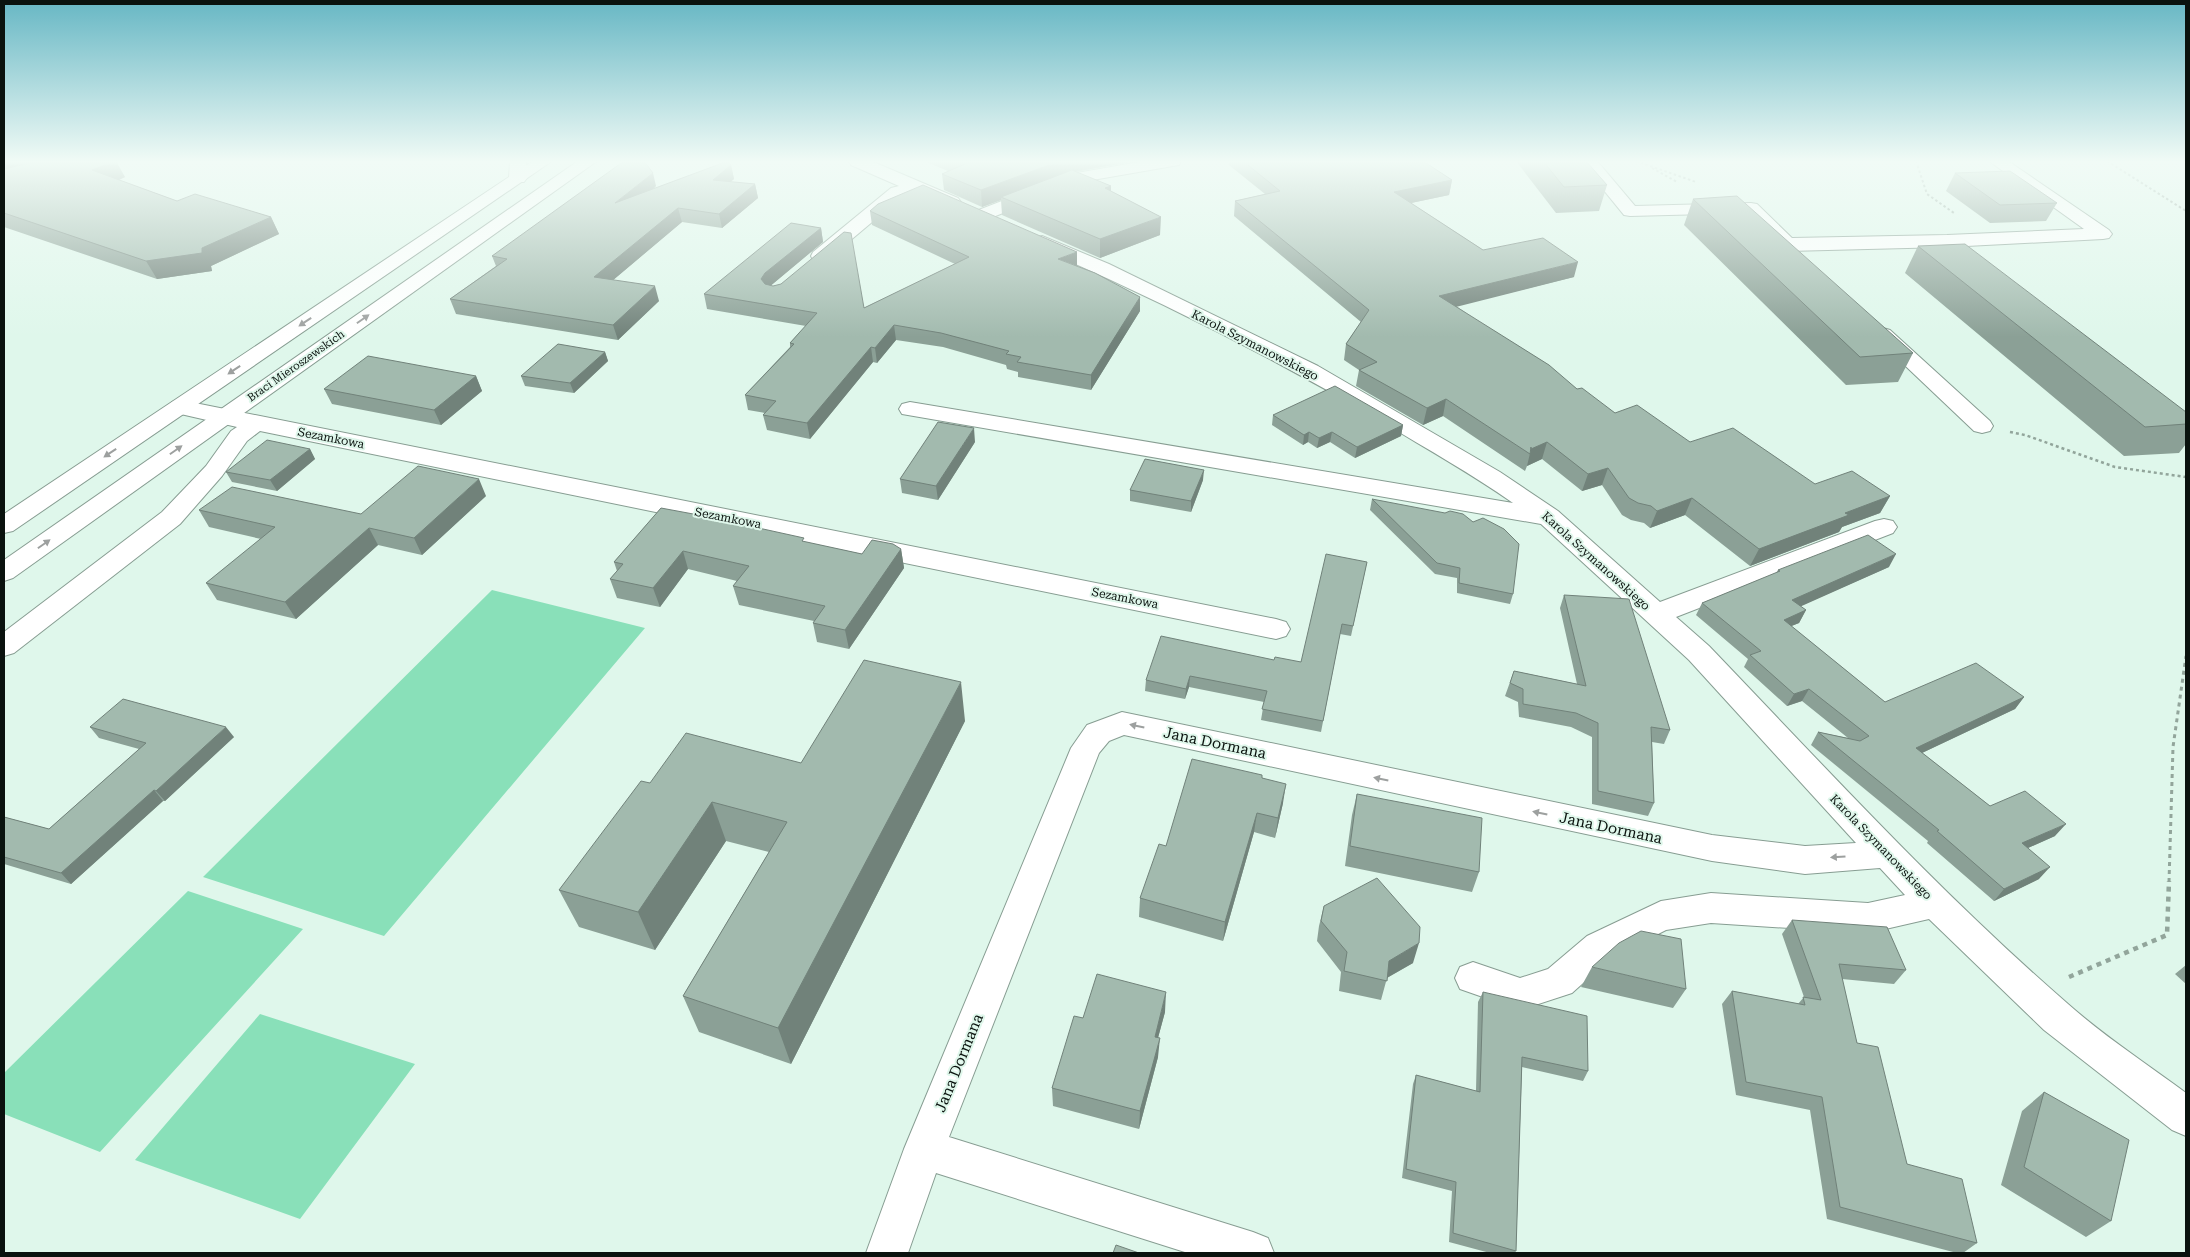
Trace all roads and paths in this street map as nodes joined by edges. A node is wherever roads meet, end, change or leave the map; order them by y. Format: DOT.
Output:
graph roads {
  1 [pos="457,220"];
  2 [pos="505,220"];
  3 [pos="864,220"];
  4 [pos="993,220"];
  5 [pos="1763,220"];
  6 [pos="1962,220"];
  7 [pos="2082,220"];
  8 [pos="1988,239"];
  9 [pos="1947,241"];
  10 [pos="1787,244"];
  11 [pos="1970,259"];
  12 [pos="1809,264"];
  13 [pos="806,268"];
  14 [pos="1867,318"];
  15 [pos="180,407"];
  16 [pos="910,408"];
  17 [pos="223,417"];
  18 [pos="257,423"];
  19 [pos="1982,426"];
  20 [pos="2186,477"];
  21 [pos="1549,518"];
  22 [pos="4,525"];
  23 [pos="1884,527"];
  24 [pos="4,572"];
  25 [pos="1656,614"];
  26 [pos="1276,629"];
  27 [pos="4,646"];
  28 [pos="2186,656"];
  29 [pos="1887,854"];
  30 [pos="1935,903"];
  31 [pos="1473,978"];
  32 [pos="2030,993"];
  33 [pos="2186,1117"];
  34 [pos="924,1149"];
  35 [pos="887,1253"];
  36 [pos="1253,1253"];
  1 -- 15 [label="street, one-way"];
  17 -- 2 [label="street, Braci Mieroszewskich, one-way"];
  3 -- 13 [label="street"];
  4 -- 21 [label="street, Karola Szymanowskiego"];
  5 -- 10 [label="street"];
  6 -- 8 [label="path"];
  7 -- 8 [label="street"];
  8 -- 9 [label="street"];
  9 -- 10 [label="street"];
  9 -- 11 [label="street"];
  10 -- 12 [label="street"];
  14 -- 19 [label="street"];
  15 -- 17 [label="street, Sezamkowa"];
  15 -- 22 [label="street, one-way"];
  16 -- 21 [label="street"];
  17 -- 18 [label="street, Sezamkowa"];
  24 -- 17 [label="street, Braci Mieroszewskich, one-way"];
  18 -- 26 [label="street, Sezamkowa"];
  18 -- 27 [label="street"];
  19 -- 20 [label="path"];
  21 -- 25 [label="street, Karola Szymanowskiego"];
  23 -- 25 [label="street"];
  25 -- 29 [label="street, Karola Szymanowskiego"];
  28 -- 32 [label="path"];
  29 -- 30 [label="street, Karola Szymanowskiego"];
  29 -- 34 [label="street, Jana Dormana, one-way"];
  30 -- 31 [label="street"];
  30 -- 32 [label="street, Karola Szymanowskiego"];
  32 -- 33 [label="street, Karola Szymanowskiego"];
  34 -- 35 [label="street, Jana Dormana"];
  34 -- 36 [label="street"];
}
